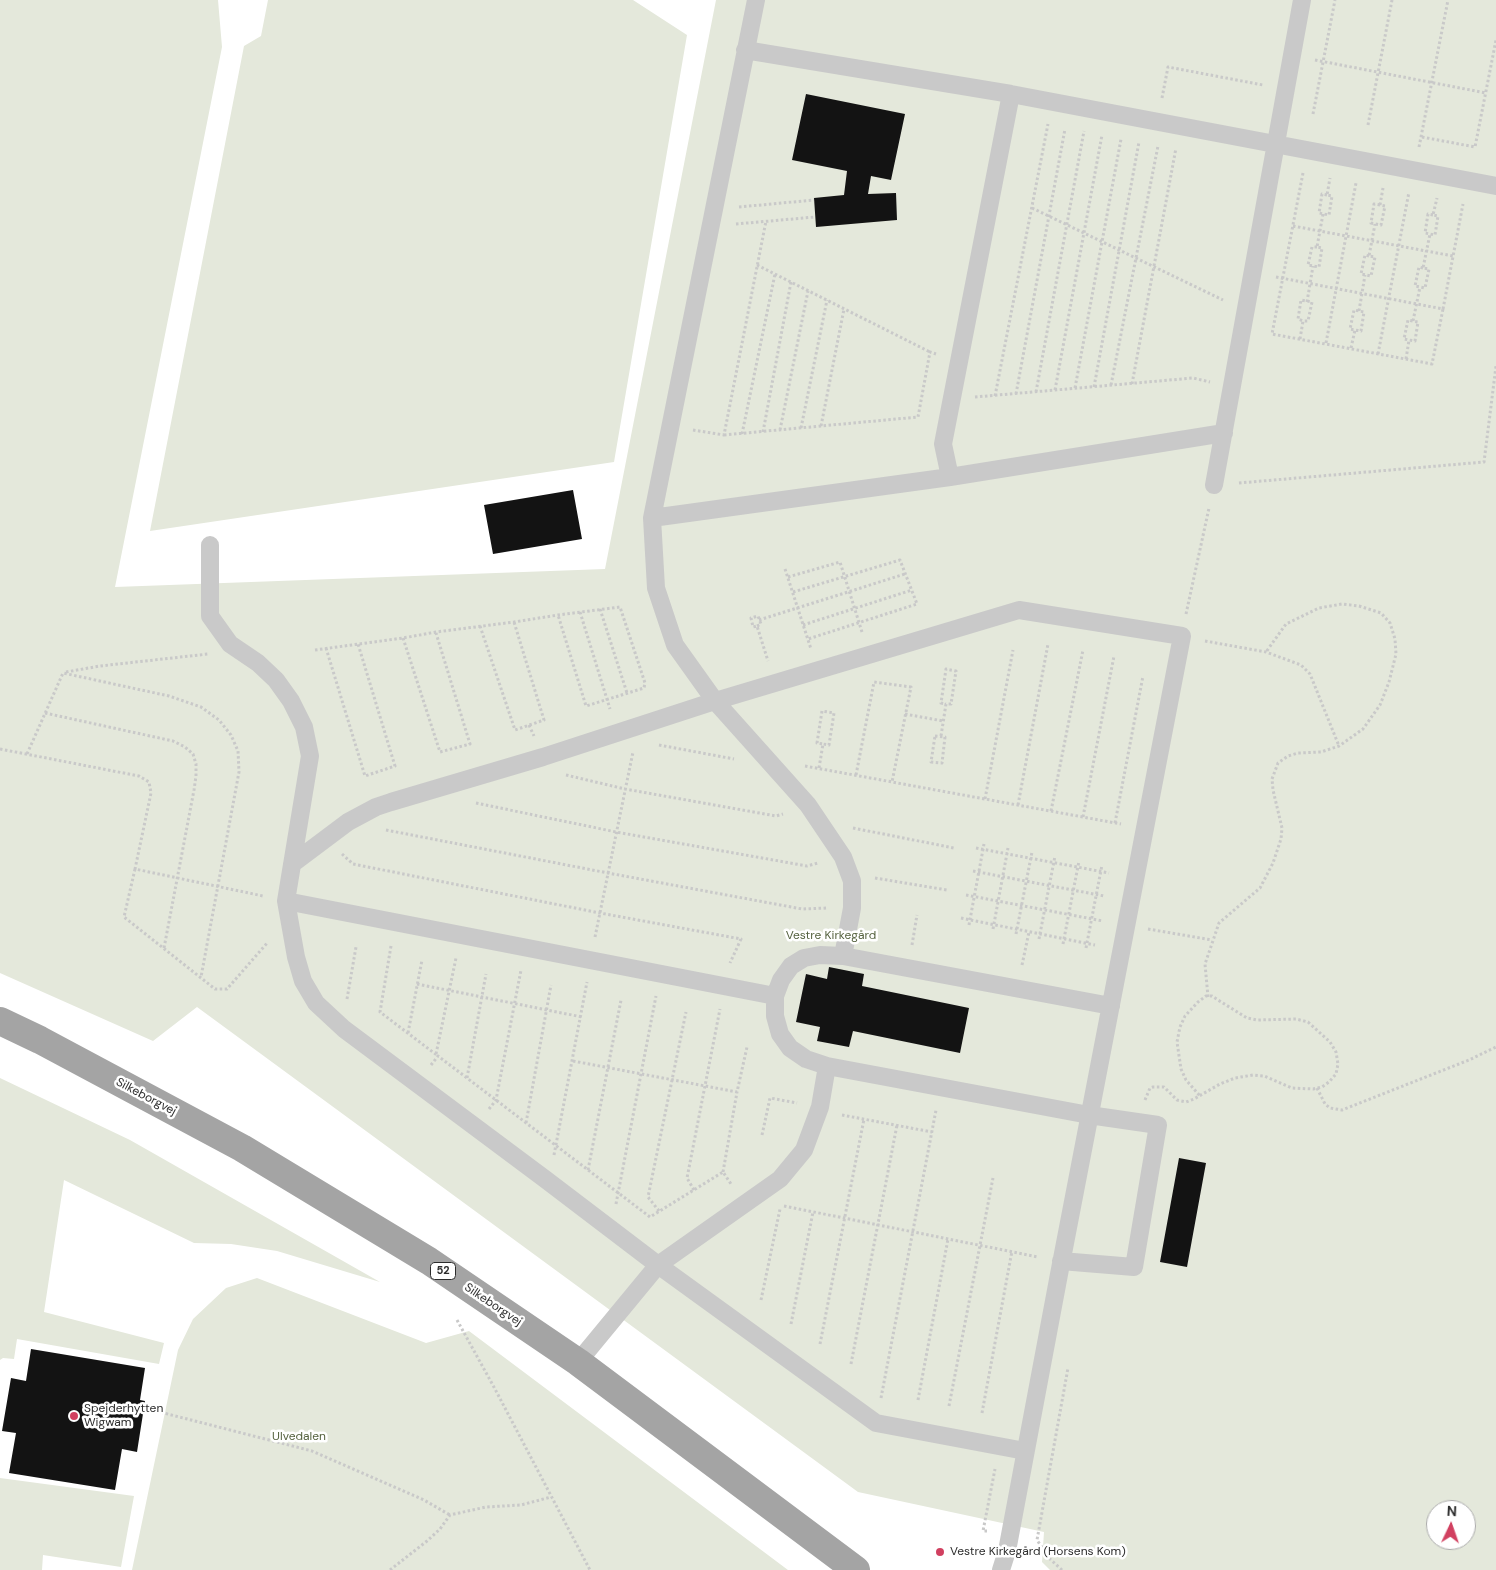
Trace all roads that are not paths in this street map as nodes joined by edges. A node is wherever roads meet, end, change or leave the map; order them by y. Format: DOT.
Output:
graph roads {
  1 [pos="756,0"];
  2 [pos="1302,0"];
  3 [pos="745,50"];
  4 [pos="1011,94"];
  5 [pos="1276,144"];
  6 [pos="1496,186"];
  7 [pos="1224,433"];
  8 [pos="950,477"];
  9 [pos="1214,485"];
  10 [pos="652,518"];
  11 [pos="210,545"];
  12 [pos="715,701"];
  13 [pos="292,864"];
  14 [pos="286,901"];
  15 [pos="843,956"];
  16 [pos="775,996"];
  17 [pos="1111,1006"];
  18 [pos="0,1021"];
  19 [pos="828,1066"];
  20 [pos="1089,1115"];
  21 [pos="1061,1261"];
  22 [pos="658,1265"];
  23 [pos="578,1362"];
  24 [pos="1025,1451"];
  25 [pos="856,1570"];
  26 [pos="1002,1570"];
  1 -- 3 [label="lane"];
  2 -- 5 [label="lane"];
  3 -- 4 [label="lane"];
  3 -- 10 [label="lane"];
  4 -- 5 [label="lane"];
  4 -- 8 [label="lane"];
  5 -- 6 [label="lane"];
  5 -- 7 [label="lane"];
  7 -- 8 [label="lane"];
  7 -- 9 [label="lane"];
  8 -- 10 [label="lane"];
  10 -- 12 [label="lane"];
  11 -- 13 [label="lane"];
  12 -- 13 [label="lane"];
  12 -- 15 [label="lane"];
  12 -- 17 [label="lane"];
  13 -- 14 [label="lane"];
  14 -- 16 [label="lane"];
  14 -- 22 [label="lane"];
  15 -- 16 [label="lane"];
  15 -- 17 [label="lane"];
  16 -- 19 [label="lane"];
  17 -- 20 [label="lane"];
  18 -- 23 [label="main road, Silkeborgvej / 52"];
  19 -- 20 [label="lane"];
  19 -- 22 [label="lane"];
  20 -- 21 [label="lane"];
  20 -- 21 [label="lane"];
  21 -- 24 [label="lane"];
  22 -- 23 [label="lane"];
  22 -- 24 [label="lane"];
  23 -- 25 [label="main road, Silkeborgvej / 52"];
  24 -- 26 [label="lane"];
}
